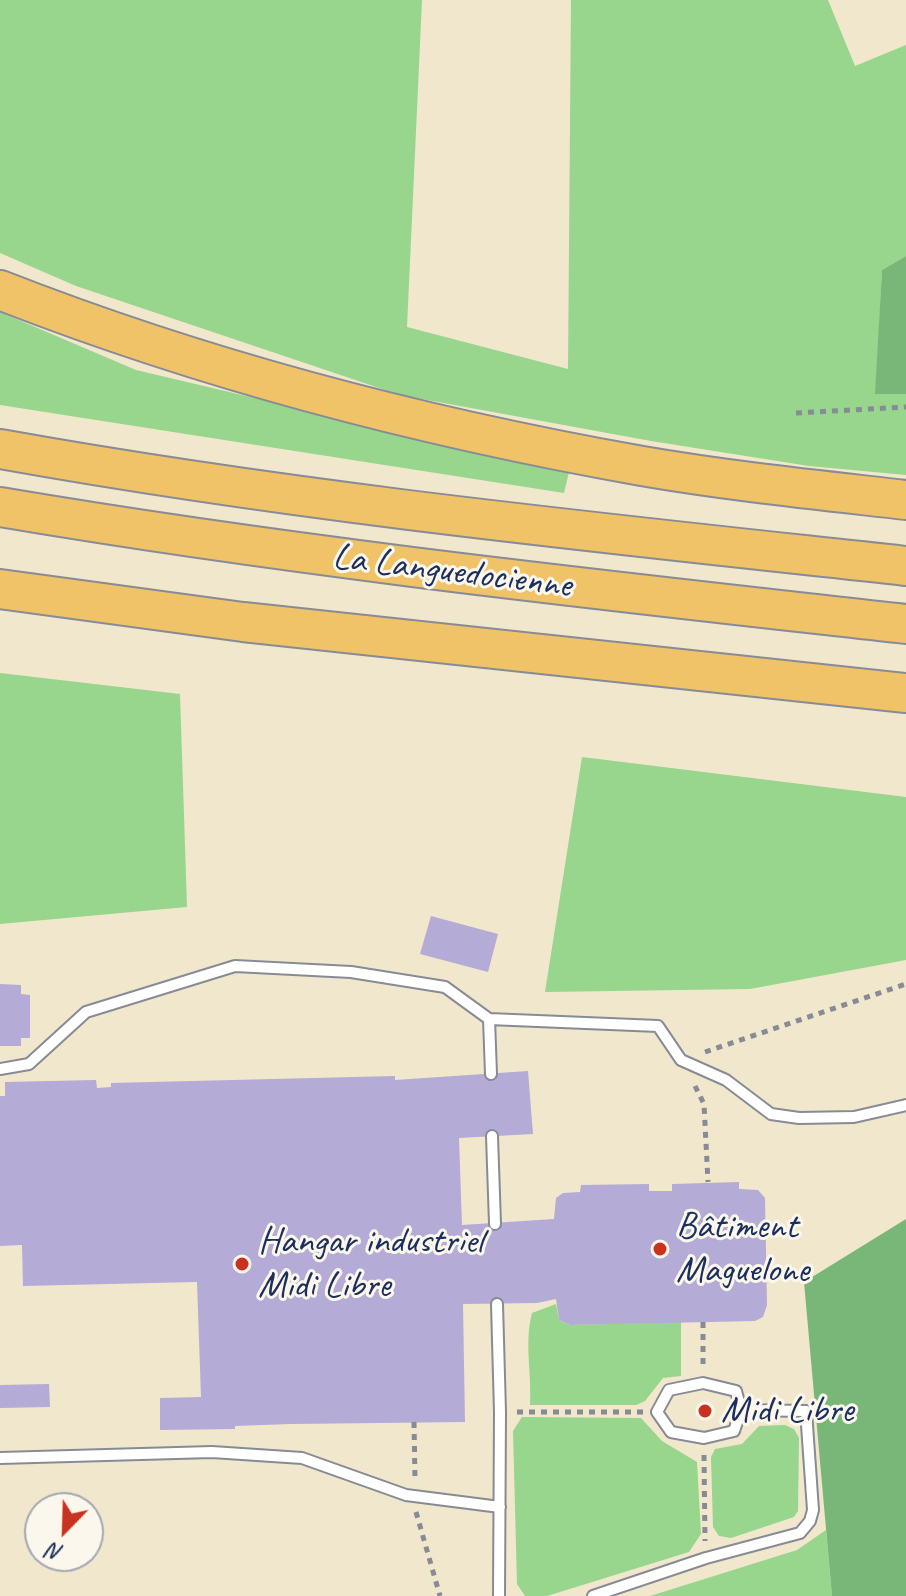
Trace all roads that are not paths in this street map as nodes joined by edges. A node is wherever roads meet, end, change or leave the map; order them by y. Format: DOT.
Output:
graph roads {
  1 [pos="0,290"];
  2 [pos="0,449"];
  3 [pos="906,500"];
  4 [pos="0,507"];
  5 [pos="906,566"];
  6 [pos="0,589"];
  7 [pos="906,624"];
  8 [pos="906,693"];
  9 [pos="489,1019"];
  10 [pos="0,1069"];
  11 [pos="491,1074"];
  12 [pos="906,1105"];
  13 [pos="492,1136"];
  14 [pos="495,1224"];
  15 [pos="497,1304"];
  16 [pos="741,1410"];
  17 [pos="0,1458"];
  18 [pos="500,1507"];
  19 [pos="499,1596"];
  20 [pos="593,1596"];
  1 -- 3 [label="highway"];
  2 -- 5 [label="highway, La Languedocienne"];
  4 -- 7 [label="highway, La Languedocienne"];
  6 -- 8 [label="highway"];
  9 -- 10 [label="lane"];
  9 -- 11 [label="lane"];
  9 -- 12 [label="lane"];
  13 -- 14 [label="lane"];
  15 -- 18 [label="lane"];
  16 -- 16 [label="lane"];
  16 -- 20 [label="lane"];
  17 -- 18 [label="lane"];
  18 -- 19 [label="lane"];
}
